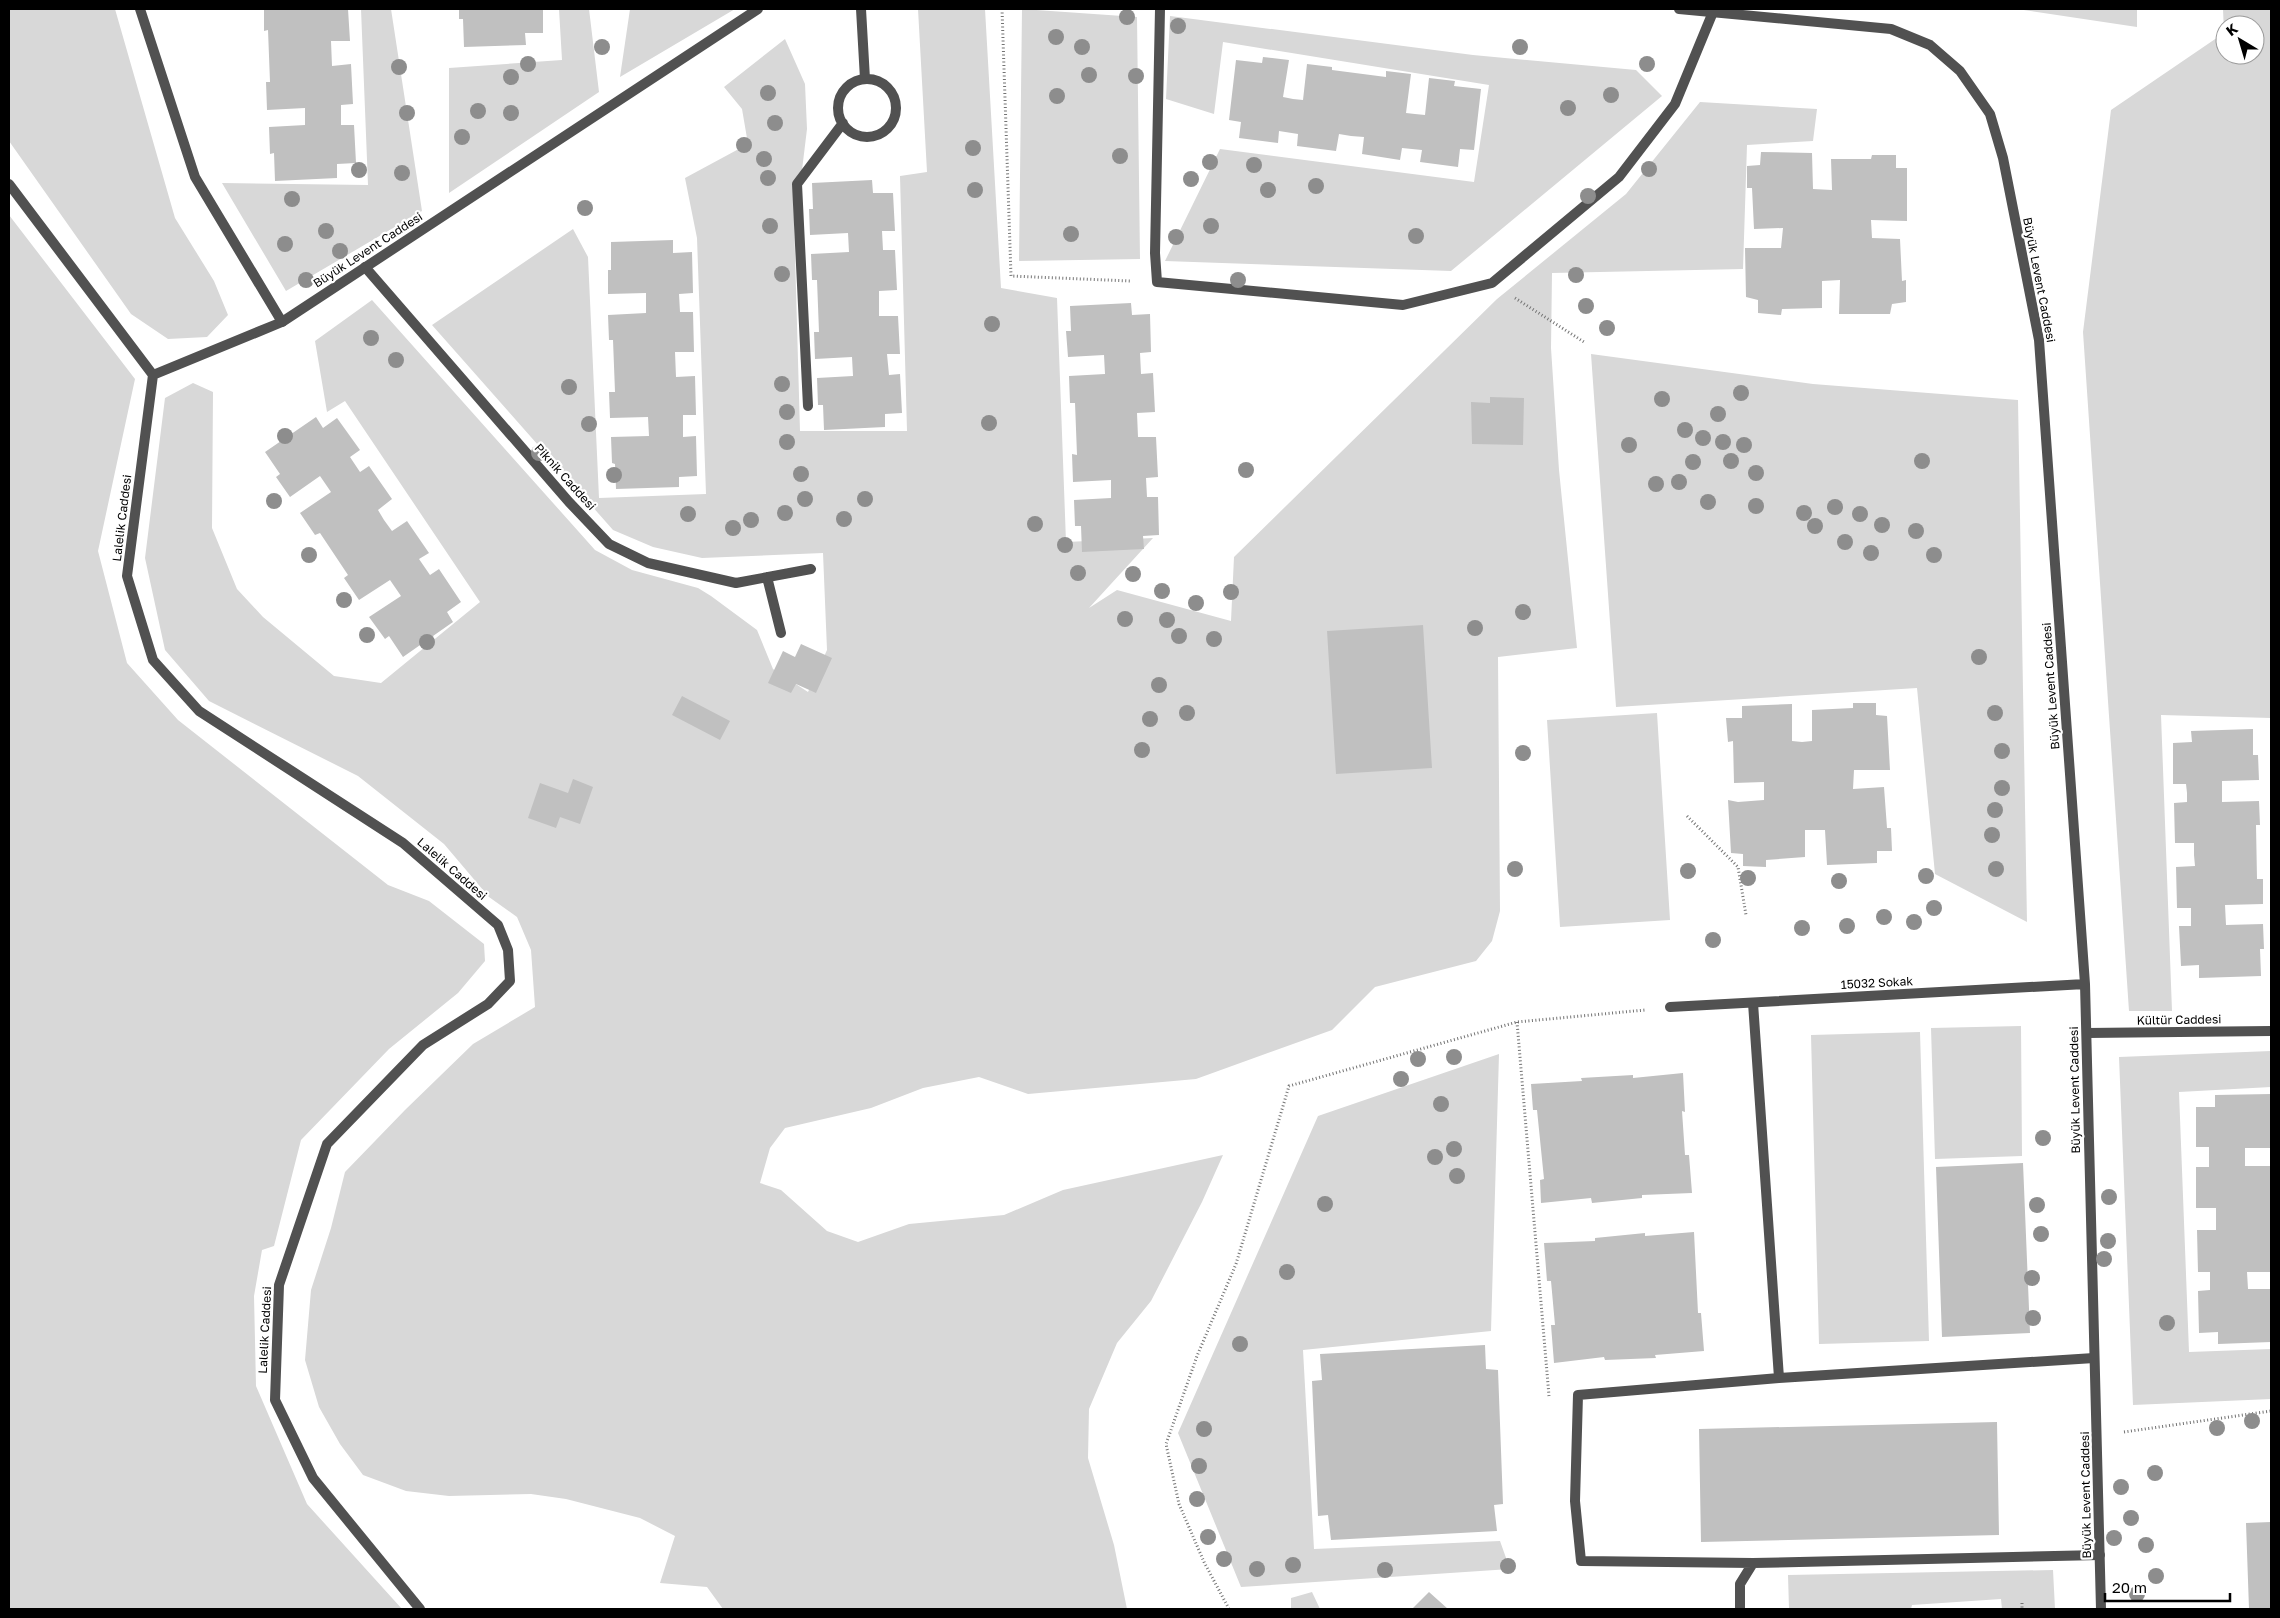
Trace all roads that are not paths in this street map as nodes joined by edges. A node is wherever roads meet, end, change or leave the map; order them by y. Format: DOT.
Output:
graph roads {
  1 [pos="140,9"];
  2 [pos="758,9"];
  3 [pos="861,9"];
  4 [pos="1160,9"];
  5 [pos="1679,9"];
  6 [pos="1713,12"];
  7 [pos="865,79"];
  8 [pos="843,123"];
  9 [pos="9,184"];
  10 [pos="365,268"];
  11 [pos="282,322"];
  12 [pos="153,375"];
  13 [pos="808,406"];
  14 [pos="811,570"];
  15 [pos="767,577"];
  16 [pos="781,633"];
  17 [pos="2085,984"];
  18 [pos="1753,1002"];
  19 [pos="1670,1007"];
  20 [pos="2271,1031"];
  21 [pos="2087,1033"];
  22 [pos="2094,1358"];
  23 [pos="1779,1378"];
  24 [pos="2100,1555"];
  25 [pos="1754,1563"];
  26 [pos="420,1609"];
  27 [pos="1740,1609"];
  28 [pos="2101,1609"];
  1 -- 11 [label="street"];
  2 -- 10 [label="street, Büyük Levent Caddesi"];
  3 -- 7 [label="street"];
  4 -- 6 [label="street"];
  5 -- 6 [label="street, Büyük Levent Caddesi"];
  6 -- 17 [label="street, Büyük Levent Caddesi"];
  7 -- 8 [label="street"];
  7 -- 8 [label="street"];
  8 -- 13 [label="street"];
  9 -- 12 [label="street"];
  10 -- 11 [label="street, Büyük Levent Caddesi"];
  10 -- 15 [label="street, Piknik Caddesi"];
  11 -- 12 [label="street, Büyük Levent Caddesi"];
  12 -- 26 [label="street, Lalelik Caddesi"];
  14 -- 15 [label="street, Piknik Caddesi"];
  15 -- 16 [label="street"];
  17 -- 18 [label="street, 15032 Sokak"];
  17 -- 21 [label="street, Büyük Levent Caddesi"];
  18 -- 19 [label="street, 15032 Sokak"];
  18 -- 23 [label="street"];
  20 -- 21 [label="street, Kültür Caddesi"];
  21 -- 22 [label="street, Büyük Levent Caddesi"];
  22 -- 23 [label="street"];
  22 -- 24 [label="street, Büyük Levent Caddesi"];
  23 -- 25 [label="street"];
  24 -- 25 [label="street"];
  24 -- 28 [label="street, Büyük Levent Caddesi"];
  25 -- 27 [label="street"];
}
